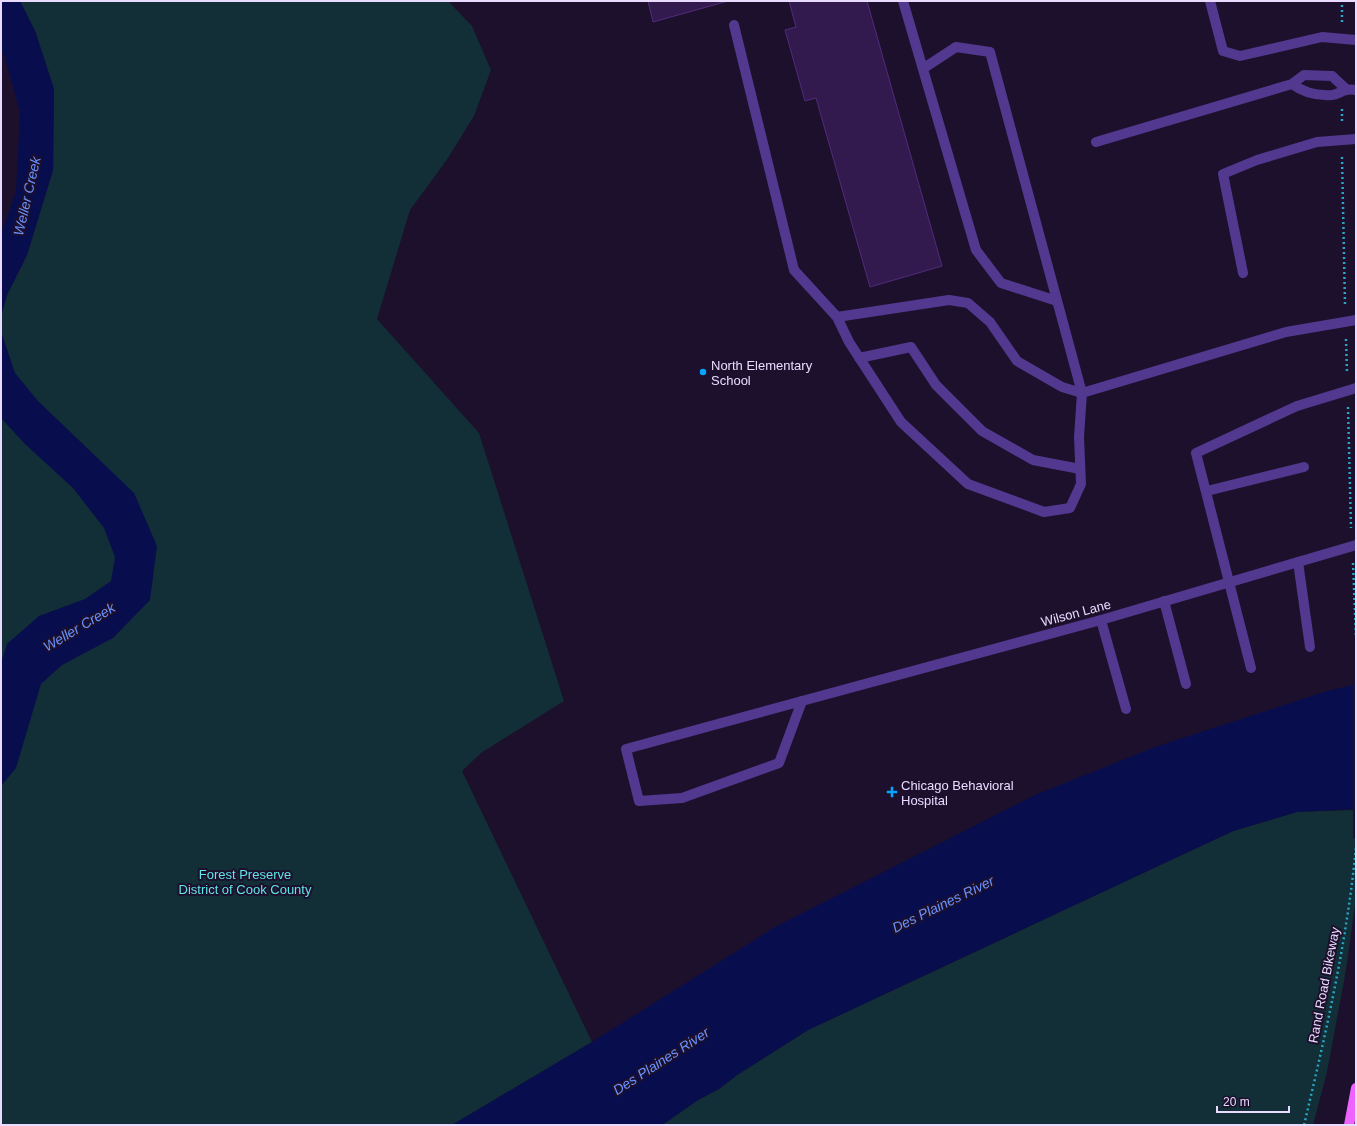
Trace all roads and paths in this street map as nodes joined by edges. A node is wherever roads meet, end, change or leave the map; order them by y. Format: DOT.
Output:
graph roads {
  1 [pos="903,1"];
  2 [pos="1210,1"];
  3 [pos="734,25"];
  4 [pos="1356,40"];
  5 [pos="924,68"];
  6 [pos="1292,84"];
  7 [pos="1351,89"];
  8 [pos="1356,139"];
  9 [pos="1096,142"];
  10 [pos="1243,273"];
  11 [pos="1057,301"];
  12 [pos="837,317"];
  13 [pos="1356,320"];
  14 [pos="860,358"];
  15 [pos="1356,388"];
  16 [pos="1082,393"];
  17 [pos="1304,467"];
  18 [pos="1080,469"];
  19 [pos="1207,491"];
  20 [pos="1356,545"];
  21 [pos="1298,562"];
  22 [pos="1231,582"];
  23 [pos="1164,601"];
  24 [pos="1101,620"];
  25 [pos="1310,647"];
  26 [pos="1251,668"];
  27 [pos="1186,684"];
  28 [pos="802,701"];
  29 [pos="1126,709"];
  30 [pos="1356,847"];
  31 [pos="1356,1088"];
  32 [pos="1304,1125"];
  33 [pos="1349,1125"];
  1 -- 5 [label="street"];
  2 -- 4 [label="street"];
  3 -- 12 [label="street"];
  5 -- 11 [label="street"];
  5 -- 11 [label="street"];
  6 -- 7 [label="street"];
  6 -- 7 [label="street"];
  6 -- 9 [label="street"];
  8 -- 10 [label="street"];
  11 -- 16 [label="street"];
  12 -- 14 [label="street"];
  12 -- 16 [label="street"];
  13 -- 16 [label="street"];
  14 -- 18 [label="street"];
  14 -- 18 [label="street"];
  15 -- 19 [label="street"];
  16 -- 18 [label="street"];
  17 -- 19 [label="street"];
  19 -- 22 [label="street"];
  20 -- 21 [label="street, Wilson Lane"];
  21 -- 22 [label="street, Wilson Lane"];
  21 -- 25 [label="street"];
  22 -- 23 [label="street, Wilson Lane"];
  22 -- 26 [label="street"];
  23 -- 24 [label="street, Wilson Lane"];
  23 -- 27 [label="street"];
  24 -- 28 [label="street, Wilson Lane"];
  24 -- 29 [label="street"];
  28 -- 28 [label="street, Wilson Lane"];
  30 -- 32 [label="path, Rand Road Bikeway"];
  31 -- 33 [label="main road"];
}
